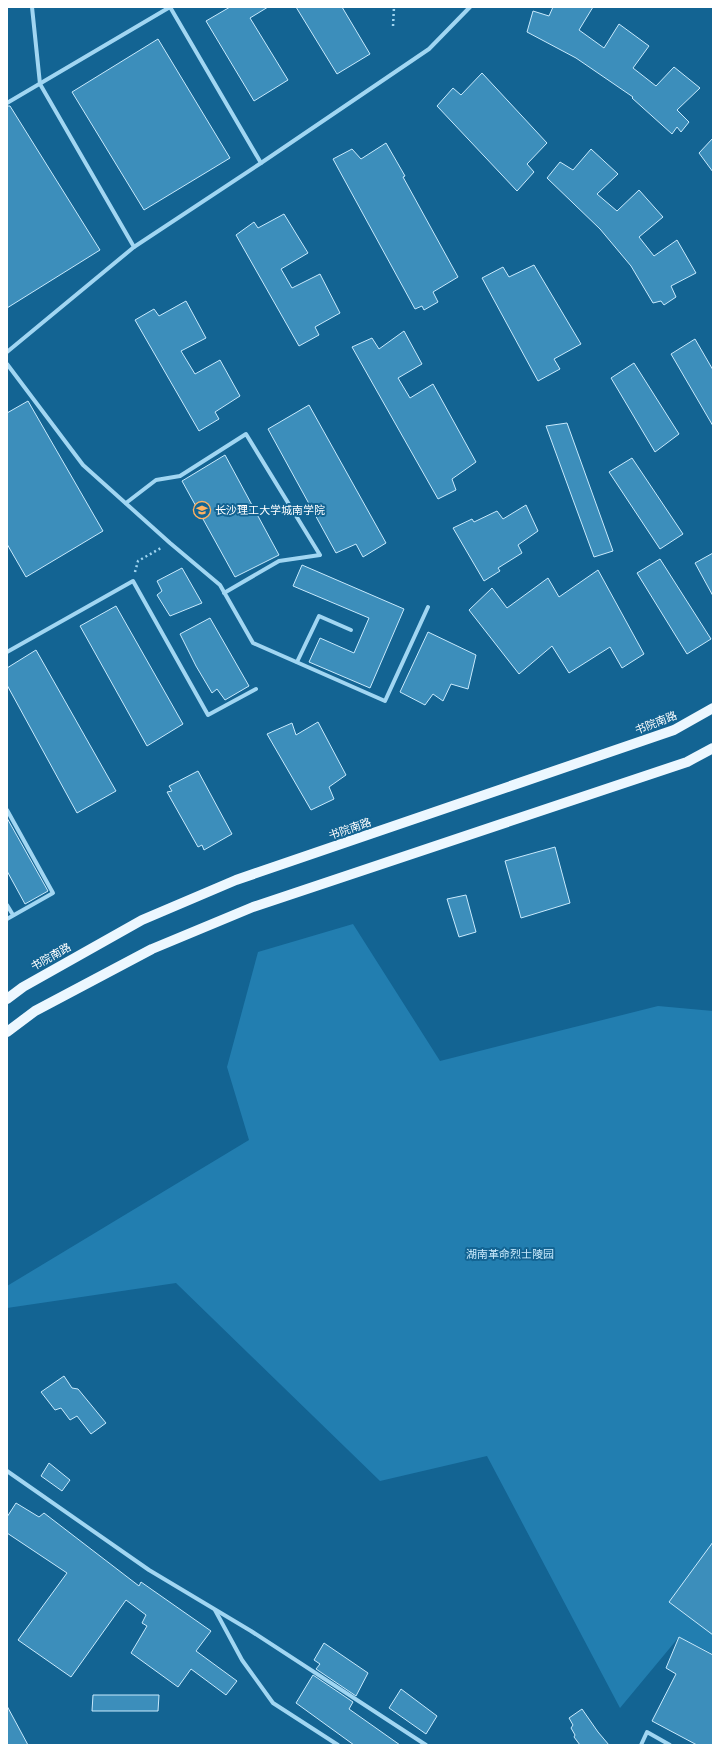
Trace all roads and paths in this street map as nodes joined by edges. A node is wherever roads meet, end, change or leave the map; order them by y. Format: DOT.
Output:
graph roads {
  1 [pos="32,7"];
  2 [pos="170,7"];
  3 [pos="394,7"];
  4 [pos="470,7"];
  5 [pos="393,26"];
  6 [pos="40,84"];
  7 [pos="7,103"];
  8 [pos="261,163"];
  9 [pos="134,247"];
  10 [pos="7,352"];
  11 [pos="7,364"];
  12 [pos="126,503"];
  13 [pos="170,543"];
  14 [pos="133,581"];
  15 [pos="224,593"];
  16 [pos="428,607"];
  17 [pos="351,630"];
  18 [pos="7,652"];
  19 [pos="297,662"];
  20 [pos="256,689"];
  21 [pos="713,708"];
  22 [pos="713,748"];
  23 [pos="7,810"];
  24 [pos="7,905"];
  25 [pos="13,915"];
  26 [pos="7,918"];
  27 [pos="7,999"];
  28 [pos="7,1032"];
  29 [pos="7,1471"];
  30 [pos="215,1610"];
  31 [pos="338,1745"];
  32 [pos="426,1745"];
  33 [pos="641,1745"];
  34 [pos="670,1745"];
  1 -- 6 [label="street"];
  2 -- 6 [label="street"];
  2 -- 8 [label="street"];
  3 -- 5 [label="path"];
  4 -- 8 [label="street"];
  6 -- 7 [label="street"];
  6 -- 9 [label="street"];
  8 -- 9 [label="street"];
  9 -- 10 [label="street"];
  11 -- 12 [label="street"];
  12 -- 13 [label="street"];
  12 -- 15 [label="street"];
  13 -- 14 [label="path"];
  13 -- 15 [label="street"];
  14 -- 18 [label="street"];
  14 -- 20 [label="street"];
  15 -- 19 [label="street"];
  16 -- 19 [label="street"];
  17 -- 19 [label="street"];
  21 -- 27 [label="main road, 书院南路"];
  22 -- 28 [label="main road"];
  23 -- 25 [label="street"];
  24 -- 25 [label="street"];
  25 -- 26 [label="street"];
  29 -- 30 [label="street"];
  30 -- 31 [label="street"];
  30 -- 32 [label="street"];
  33 -- 34 [label="street"];
}
